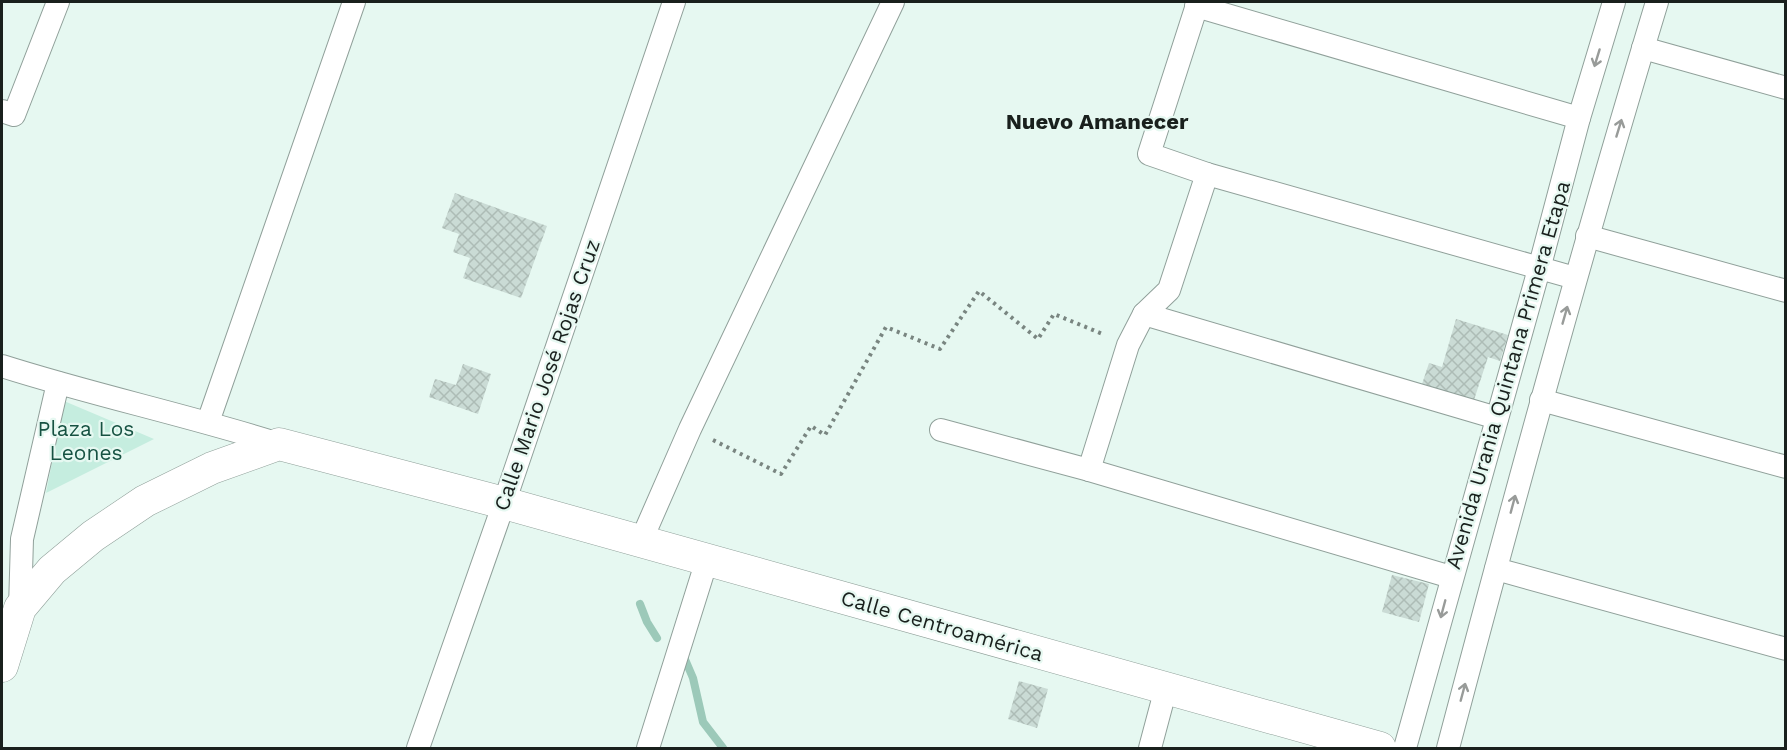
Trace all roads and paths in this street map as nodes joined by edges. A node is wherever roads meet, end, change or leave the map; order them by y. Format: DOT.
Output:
graph roads {
  1 [pos="58,2"];
  2 [pos="354,2"];
  3 [pos="674,2"];
  4 [pos="893,2"];
  5 [pos="1614,2"];
  6 [pos="1657,2"];
  7 [pos="1197,4"];
  8 [pos="1643,48"];
  9 [pos="1785,88"];
  10 [pos="2,111"];
  11 [pos="1579,118"];
  12 [pos="1207,174"];
  13 [pos="1587,236"];
  14 [pos="1539,268"];
  15 [pos="1575,278"];
  16 [pos="1785,291"];
  17 [pos="1144,314"];
  18 [pos="1128,345"];
  19 [pos="2,366"];
  20 [pos="58,384"];
  21 [pos="1541,400"];
  22 [pos="1497,418"];
  23 [pos="208,422"];
  24 [pos="690,429"];
  25 [pos="941,430"];
  26 [pos="279,444"];
  27 [pos="1785,467"];
  28 [pos="1089,470"];
  29 [pos="504,503"];
  30 [pos="641,541"];
  31 [pos="707,560"];
  32 [pos="1496,569"];
  33 [pos="1451,578"];
  34 [pos="20,608"];
  35 [pos="1785,649"];
  36 [pos="2,666"];
  37 [pos="1166,688"];
  38 [pos="418,748"];
  39 [pos="648,748"];
  40 [pos="1150,748"];
  41 [pos="1380,748"];
  42 [pos="1405,748"];
  43 [pos="1448,748"];
  1 -- 10 [label="street"];
  2 -- 23 [label="street"];
  3 -- 29 [label="street, Calle Mario José Rojas Cruz"];
  4 -- 24 [label="street"];
  5 -- 11 [label="street, Avenida Urania Quintana Primera Etapa, one-way"];
  6 -- 8 [label="street, Avenida Urania Quintana Primera Etapa"];
  7 -- 11 [label="street"];
  7 -- 12 [label="street"];
  8 -- 9 [label="street"];
  13 -- 8 [label="street, Avenida Urania Quintana Primera Etapa, one-way"];
  11 -- 14 [label="street, Avenida Urania Quintana Primera Etapa"];
  12 -- 14 [label="street"];
  12 -- 17 [label="street"];
  13 -- 15 [label="street, Avenida Urania Quintana Primera Etapa"];
  13 -- 16 [label="street"];
  14 -- 15 [label="street"];
  14 -- 22 [label="street, Avenida Urania Quintana Primera Etapa"];
  21 -- 15 [label="street, Avenida Urania Quintana Primera Etapa, one-way"];
  17 -- 18 [label="street"];
  17 -- 22 [label="street"];
  18 -- 24 [label="path"];
  18 -- 28 [label="street"];
  19 -- 20 [label="street"];
  20 -- 23 [label="street"];
  20 -- 34 [label="street"];
  21 -- 27 [label="street"];
  32 -- 21 [label="street, Avenida Urania Quintana Primera Etapa, one-way"];
  22 -- 33 [label="street, Avenida Urania Quintana Primera Etapa"];
  23 -- 26 [label="street"];
  24 -- 30 [label="street"];
  25 -- 28 [label="street"];
  26 -- 29 [label="main road, Calle Centroamérica"];
  26 -- 34 [label="main road"];
  28 -- 33 [label="street"];
  29 -- 30 [label="main road, Calle Centroamérica"];
  29 -- 38 [label="street, Calle Mario José Rojas Cruz"];
  30 -- 31 [label="main road, Calle Centroamérica"];
  31 -- 37 [label="main road, Calle Centroamérica"];
  31 -- 39 [label="street"];
  32 -- 35 [label="street"];
  43 -- 32 [label="street, Avenida Urania Quintana Primera Etapa, one-way"];
  33 -- 42 [label="street, Avenida Urania Quintana Primera Etapa, one-way"];
  34 -- 36 [label="main road"];
  37 -- 40 [label="street"];
  37 -- 41 [label="main road, Calle Centroamérica"];
}
